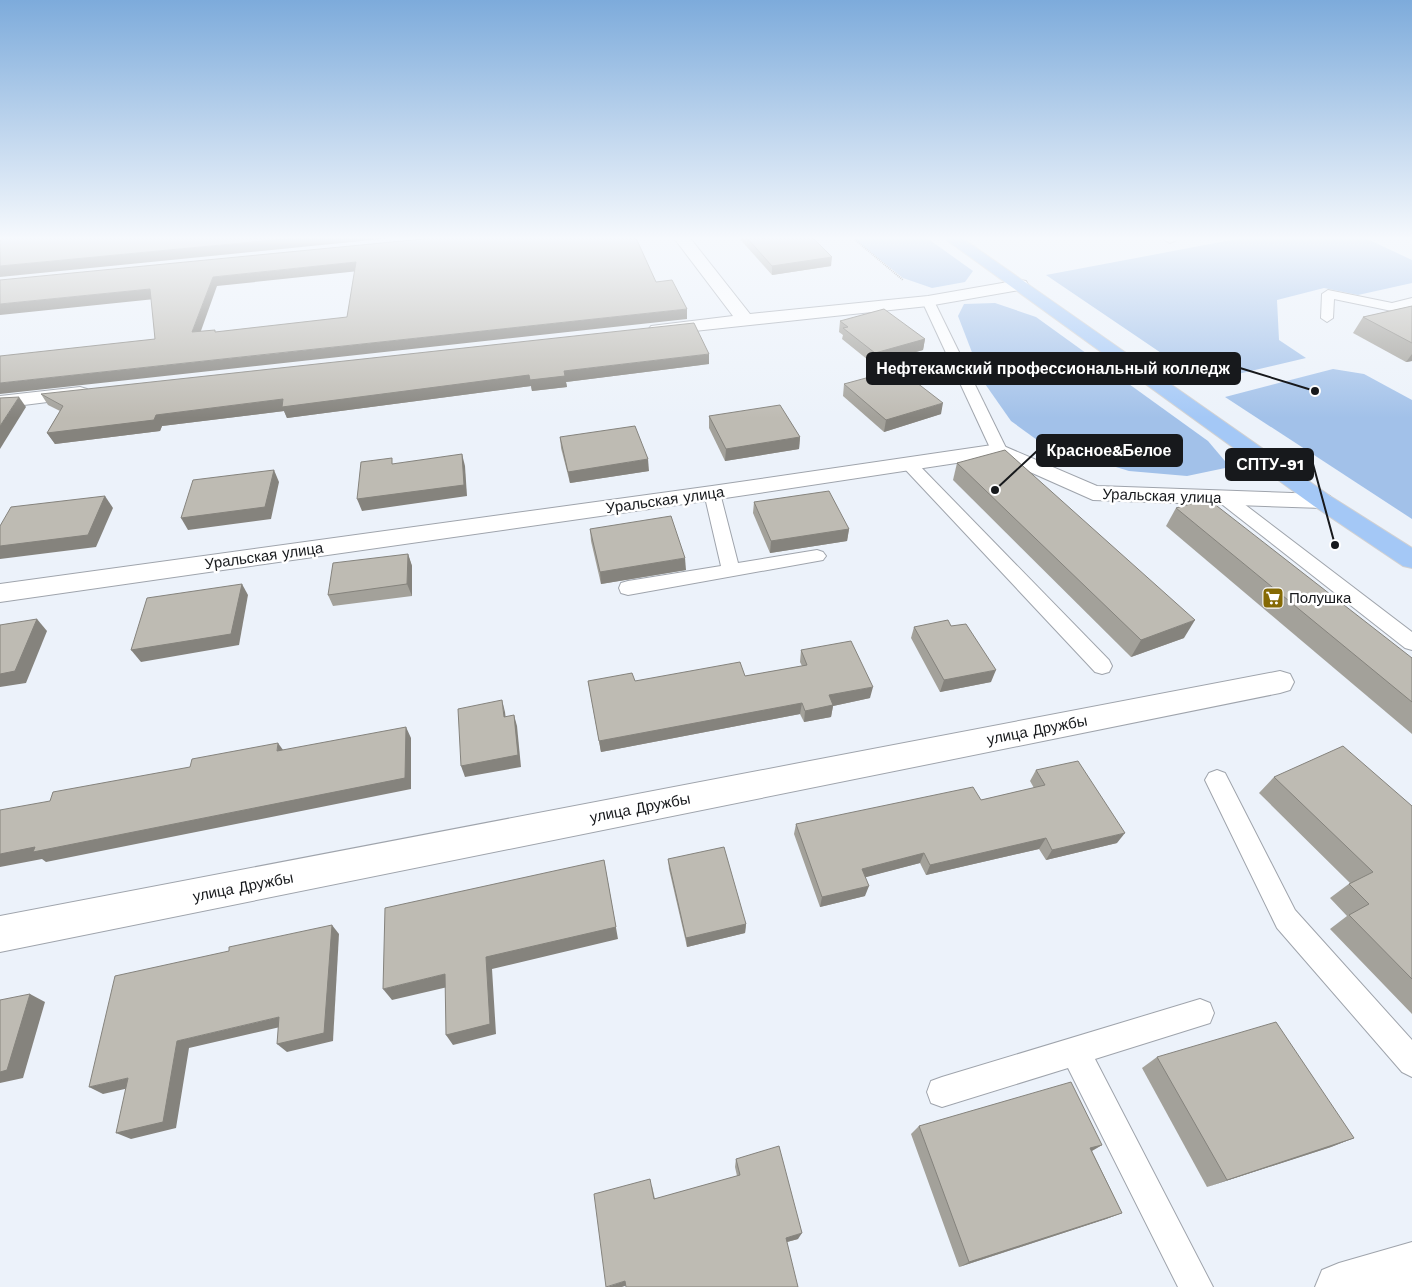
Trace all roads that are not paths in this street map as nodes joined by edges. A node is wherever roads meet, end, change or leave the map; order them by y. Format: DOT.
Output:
graph roads {
  1 [pos="728,298"];
  2 [pos="945,298"];
  3 [pos="1038,298"];
  4 [pos="1328,298"];
  5 [pos="1350,298"];
  6 [pos="928,301"];
  7 [pos="1412,302"];
  8 [pos="1326,318"];
  9 [pos="745,320"];
  10 [pos="636,332"];
  11 [pos="99,391"];
  12 [pos="0,402"];
  13 [pos="999,450"];
  14 [pos="908,464"];
  15 [pos="712,493"];
  16 [pos="1225,498"];
  17 [pos="1322,501"];
  18 [pos="817,556"];
  19 [pos="1412,560"];
  20 [pos="731,571"];
  21 [pos="628,588"];
  22 [pos="0,592"];
  23 [pos="1412,644"];
  24 [pos="1102,666"];
  25 [pos="1280,682"];
  26 [pos="1216,780"];
  27 [pos="0,934"];
  28 [pos="1200,1013"];
  29 [pos="1075,1051"];
  30 [pos="1412,1062"];
  31 [pos="942,1092"];
  32 [pos="1412,1265"];
  33 [pos="1196,1287"];
  34 [pos="1339,1287"];
  1 -- 9 [label="street"];
  2 -- 6 [label="street"];
  3 -- 17 [label="main road"];
  4 -- 8 [label="lane"];
  5 -- 7 [label="lane"];
  6 -- 9 [label="street"];
  6 -- 13 [label="lane"];
  9 -- 10 [label="street"];
  11 -- 12 [label="street"];
  13 -- 14 [label="street, Уральская улица"];
  13 -- 16 [label="street, Уральская улица"];
  14 -- 15 [label="street, Уральская улица"];
  14 -- 24 [label="lane"];
  15 -- 20 [label="lane"];
  15 -- 22 [label="street, Уральская улица"];
  16 -- 17 [label="street, Уральская улица"];
  16 -- 23 [label="lane"];
  17 -- 19 [label="main road"];
  18 -- 20 [label="lane"];
  20 -- 21 [label="lane"];
  25 -- 27 [label="street, улица Дружбы"];
  26 -- 30 [label="lane"];
  28 -- 29 [label="lane"];
  29 -- 31 [label="lane"];
  29 -- 33 [label="lane"];
  32 -- 34 [label="street"];
}
